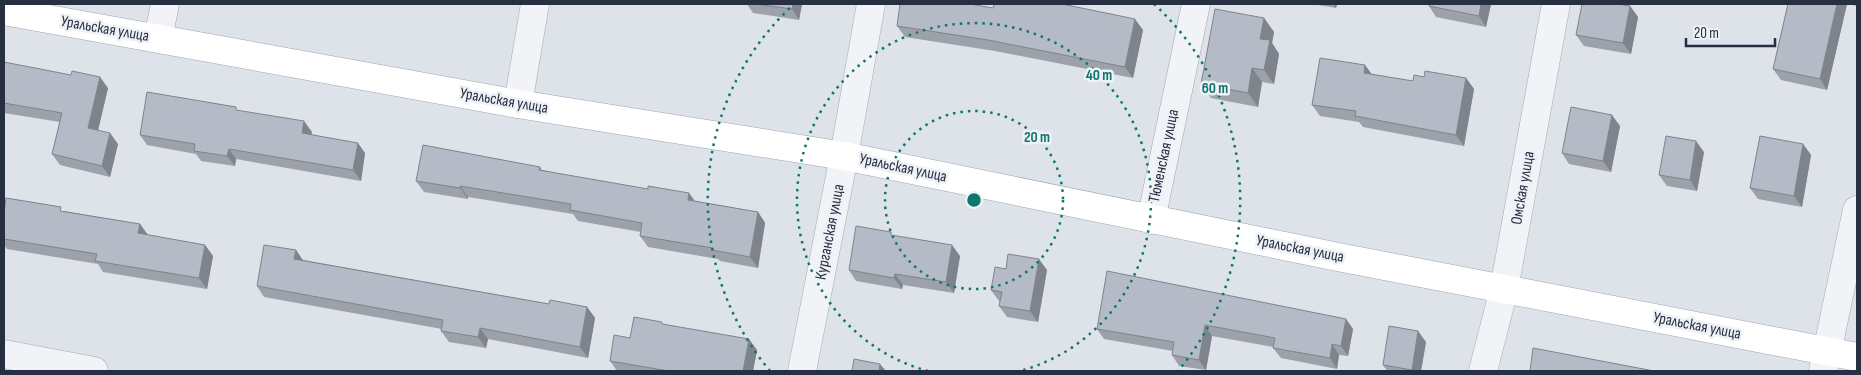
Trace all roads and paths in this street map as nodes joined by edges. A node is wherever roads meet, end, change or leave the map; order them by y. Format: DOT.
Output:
graph roads {
  1 [pos="165,4"];
  2 [pos="535,4"];
  3 [pos="871,4"];
  4 [pos="1196,4"];
  5 [pos="1556,4"];
  6 [pos="4,11"];
  7 [pos="158,38"];
  8 [pos="518,104"];
  9 [pos="844,156"];
  10 [pos="1857,210"];
  11 [pos="1151,220"];
  12 [pos="1504,289"];
  13 [pos="4,354"];
  14 [pos="1857,357"];
  15 [pos="1825,361"];
  16 [pos="94,371"];
  17 [pos="802,371"];
  18 [pos="1483,371"];
  1 -- 7 [label="street"];
  2 -- 8 [label="street"];
  3 -- 9 [label="street, Курганская улица"];
  4 -- 11 [label="street, Тюменская улица"];
  5 -- 12 [label="street, Омская улица"];
  6 -- 7 [label="main road, Уральская улица"];
  7 -- 8 [label="main road, Уральская улица"];
  8 -- 9 [label="main road, Уральская улица"];
  9 -- 11 [label="main road, Уральская улица"];
  9 -- 17 [label="street, Курганская улица"];
  10 -- 15 [label="street"];
  11 -- 12 [label="main road, Уральская улица"];
  12 -- 15 [label="main road, Уральская улица"];
  12 -- 18 [label="street, Омская улица"];
  13 -- 16 [label="street"];
  14 -- 15 [label="main road, Уральская улица"];
}
